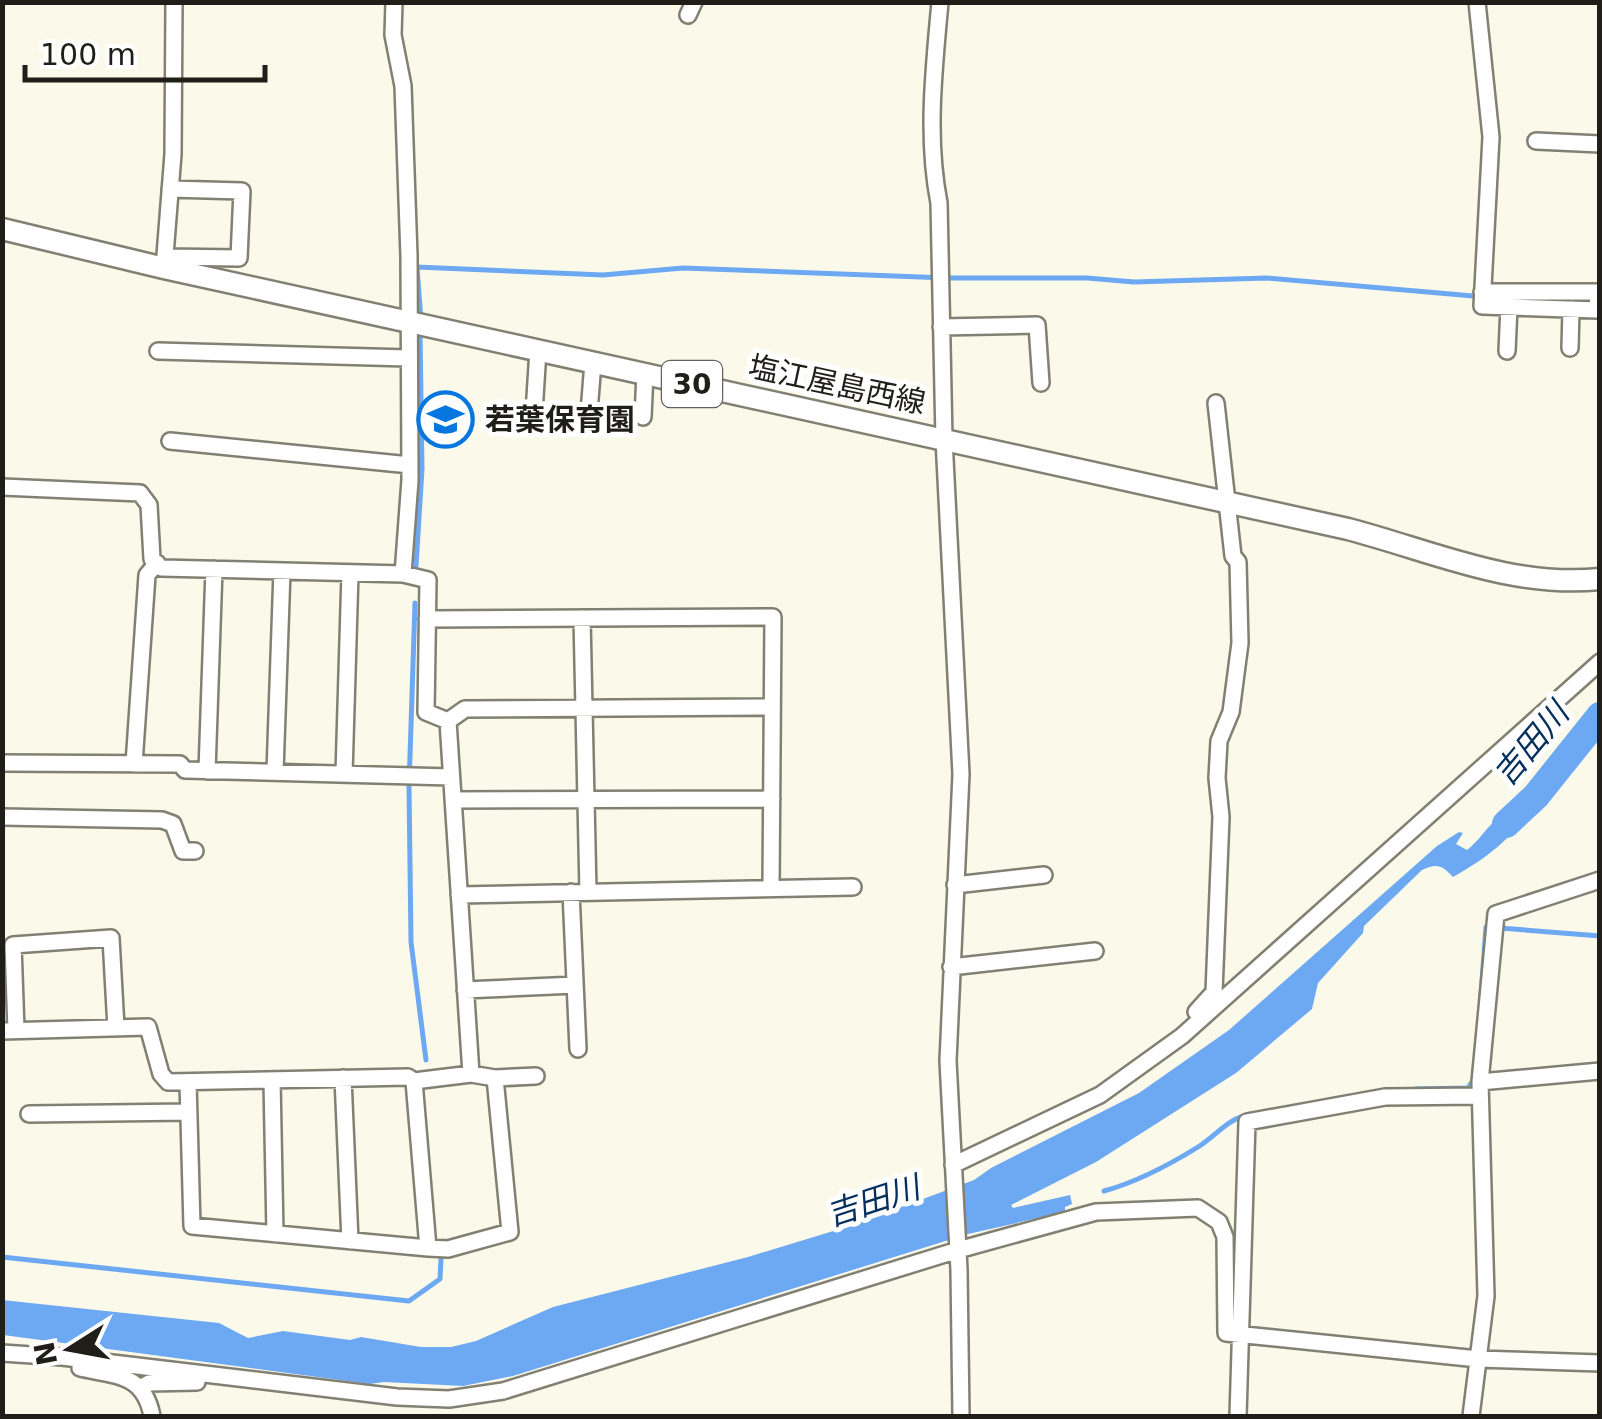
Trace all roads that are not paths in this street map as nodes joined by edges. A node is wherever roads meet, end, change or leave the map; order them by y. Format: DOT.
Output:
graph roads {
  1 [pos="174,2"];
  2 [pos="394,2"];
  3 [pos="940,2"];
  4 [pos="1477,2"];
  5 [pos="1536,142"];
  6 [pos="1600,144"];
  7 [pos="170,190"];
  8 [pos="2,228"];
  9 [pos="164,263"];
  10 [pos="1482,292"];
  11 [pos="1599,292"];
  12 [pos="1508,307"];
  13 [pos="1571,309"];
  14 [pos="416,323"];
  15 [pos="940,328"];
  16 [pos="1570,348"];
  17 [pos="538,350"];
  18 [pos="158,351"];
  19 [pos="1507,351"];
  20 [pos="408,358"];
  21 [pos="593,362"];
  22 [pos="645,374"];
  23 [pos="1042,383"];
  24 [pos="1216,402"];
  25 [pos="534,413"];
  26 [pos="643,417"];
  27 [pos="588,425"];
  28 [pos="944,439"];
  29 [pos="170,442"];
  30 [pos="410,466"];
  31 [pos="2,487"];
  32 [pos="1228,505"];
  33 [pos="156,564"];
  34 [pos="214,570"];
  35 [pos="282,571"];
  36 [pos="350,573"];
  37 [pos="403,574"];
  38 [pos="1600,579"];
  39 [pos="582,618"];
  40 [pos="428,619"];
  41 [pos="1600,662"];
  42 [pos="772,706"];
  43 [pos="584,708"];
  44 [pos="448,721"];
  45 [pos="2,764"];
  46 [pos="134,764"];
  47 [pos="208,771"];
  48 [pos="275,772"];
  49 [pos="344,774"];
  50 [pos="451,776"];
  51 [pos="453,800"];
  52 [pos="587,800"];
  53 [pos="772,800"];
  54 [pos="2,817"];
  55 [pos="195,852"];
  56 [pos="1044,875"];
  57 [pos="1600,880"];
  58 [pos="955,884"];
  59 [pos="853,887"];
  60 [pos="771,888"];
  61 [pos="580,892"];
  62 [pos="459,895"];
  63 [pos="1095,951"];
  64 [pos="950,966"];
  65 [pos="8,982"];
  66 [pos="575,985"];
  67 [pos="465,990"];
  68 [pos="116,1028"];
  69 [pos="9,1031"];
  70 [pos="1182,1036"];
  71 [pos="578,1049"];
  72 [pos="1600,1070"];
  73 [pos="470,1074"];
  74 [pos="536,1076"];
  75 [pos="343,1078"];
  76 [pos="495,1078"];
  77 [pos="272,1080"];
  78 [pos="414,1081"];
  79 [pos="188,1082"];
  80 [pos="1480,1089"];
  81 [pos="189,1112"];
  82 [pos="30,1114"];
  83 [pos="953,1171"];
  84 [pos="275,1234"];
  85 [pos="350,1240"];
  86 [pos="958,1247"];
  87 [pos="428,1248"];
  88 [pos="1240,1334"];
  89 [pos="2,1354"];
  90 [pos="62,1357"];
  91 [pos="1478,1359"];
  92 [pos="1600,1362"];
  93 [pos="226,1377"];
  94 [pos="142,1388"];
  95 [pos="449,1399"];
  96 [pos="152,1416"];
  97 [pos="450,1416"];
  98 [pos="961,1416"];
  99 [pos="1238,1416"];
  100 [pos="1471,1416"];
  1 -- 7 [label="street"];
  2 -- 14 [label="street"];
  3 -- 15 [label="street"];
  4 -- 10 [label="street"];
  5 -- 6 [label="street"];
  7 -- 9 [label="street"];
  7 -- 9 [label="street"];
  8 -- 9 [label="main road, 塩江屋島西線 / 30"];
  9 -- 14 [label="main road, 塩江屋島西線 / 30"];
  10 -- 11 [label="street"];
  10 -- 12 [label="street"];
  11 -- 13 [label="street"];
  12 -- 13 [label="street"];
  12 -- 19 [label="street"];
  13 -- 16 [label="street"];
  14 -- 17 [label="main road, 塩江屋島西線 / 30"];
  14 -- 20 [label="street"];
  15 -- 23 [label="street"];
  15 -- 28 [label="street"];
  17 -- 21 [label="main road, 塩江屋島西線 / 30"];
  17 -- 25 [label="street"];
  18 -- 20 [label="street"];
  20 -- 30 [label="street"];
  21 -- 22 [label="main road, 塩江屋島西線 / 30"];
  21 -- 27 [label="street"];
  22 -- 26 [label="street"];
  22 -- 28 [label="main road, 塩江屋島西線 / 30"];
  24 -- 32 [label="street"];
  28 -- 32 [label="main road, 塩江屋島西線 / 30"];
  28 -- 58 [label="street"];
  29 -- 30 [label="street"];
  30 -- 37 [label="street"];
  31 -- 33 [label="street"];
  32 -- 38 [label="main road, 塩江屋島西線 / 30"];
  32 -- 70 [label="street"];
  33 -- 34 [label="street"];
  33 -- 46 [label="street"];
  34 -- 35 [label="street"];
  34 -- 47 [label="street"];
  35 -- 36 [label="street"];
  35 -- 48 [label="street"];
  36 -- 37 [label="street"];
  36 -- 49 [label="street"];
  37 -- 40 [label="street"];
  39 -- 40 [label="street"];
  39 -- 42 [label="street"];
  39 -- 43 [label="street"];
  40 -- 44 [label="street"];
  41 -- 70 [label="street"];
  42 -- 43 [label="street"];
  42 -- 53 [label="street"];
  43 -- 44 [label="street"];
  43 -- 52 [label="street"];
  44 -- 50 [label="street"];
  45 -- 46 [label="street"];
  46 -- 47 [label="street"];
  47 -- 48 [label="street"];
  48 -- 49 [label="street"];
  49 -- 50 [label="street"];
  50 -- 51 [label="street"];
  51 -- 52 [label="street"];
  51 -- 62 [label="street"];
  52 -- 53 [label="street"];
  52 -- 61 [label="street"];
  53 -- 60 [label="street"];
  54 -- 55 [label="street"];
  56 -- 58 [label="street"];
  57 -- 80 [label="street"];
  58 -- 64 [label="street"];
  59 -- 60 [label="street"];
  60 -- 61 [label="street"];
  61 -- 62 [label="street"];
  61 -- 66 [label="street"];
  62 -- 67 [label="street"];
  63 -- 64 [label="street"];
  64 -- 83 [label="street"];
  65 -- 68 [label="street"];
  65 -- 69 [label="street"];
  66 -- 67 [label="street"];
  66 -- 71 [label="street"];
  67 -- 73 [label="street"];
  68 -- 69 [label="street"];
  68 -- 79 [label="street"];
  70 -- 83 [label="street"];
  72 -- 80 [label="street"];
  73 -- 76 [label="street"];
  73 -- 78 [label="street"];
  74 -- 76 [label="street"];
  75 -- 77 [label="street"];
  75 -- 78 [label="street"];
  75 -- 85 [label="street"];
  76 -- 87 [label="street"];
  77 -- 79 [label="street"];
  77 -- 84 [label="street"];
  78 -- 87 [label="street"];
  79 -- 81 [label="street"];
  80 -- 88 [label="street"];
  80 -- 91 [label="street"];
  81 -- 82 [label="street"];
  81 -- 84 [label="street"];
  83 -- 86 [label="street"];
  84 -- 85 [label="street"];
  85 -- 87 [label="street"];
  86 -- 88 [label="street"];
  86 -- 95 [label="street"];
  86 -- 98 [label="street"];
  88 -- 91 [label="street"];
  88 -- 99 [label="street"];
  89 -- 90 [label="street"];
  90 -- 93 [label="street"];
  90 -- 94 [label="street"];
  91 -- 92 [label="street"];
  91 -- 100 [label="street"];
  93 -- 94 [label="street"];
  93 -- 95 [label="street"];
  94 -- 96 [label="street"];
  95 -- 97 [label="street"];
}
